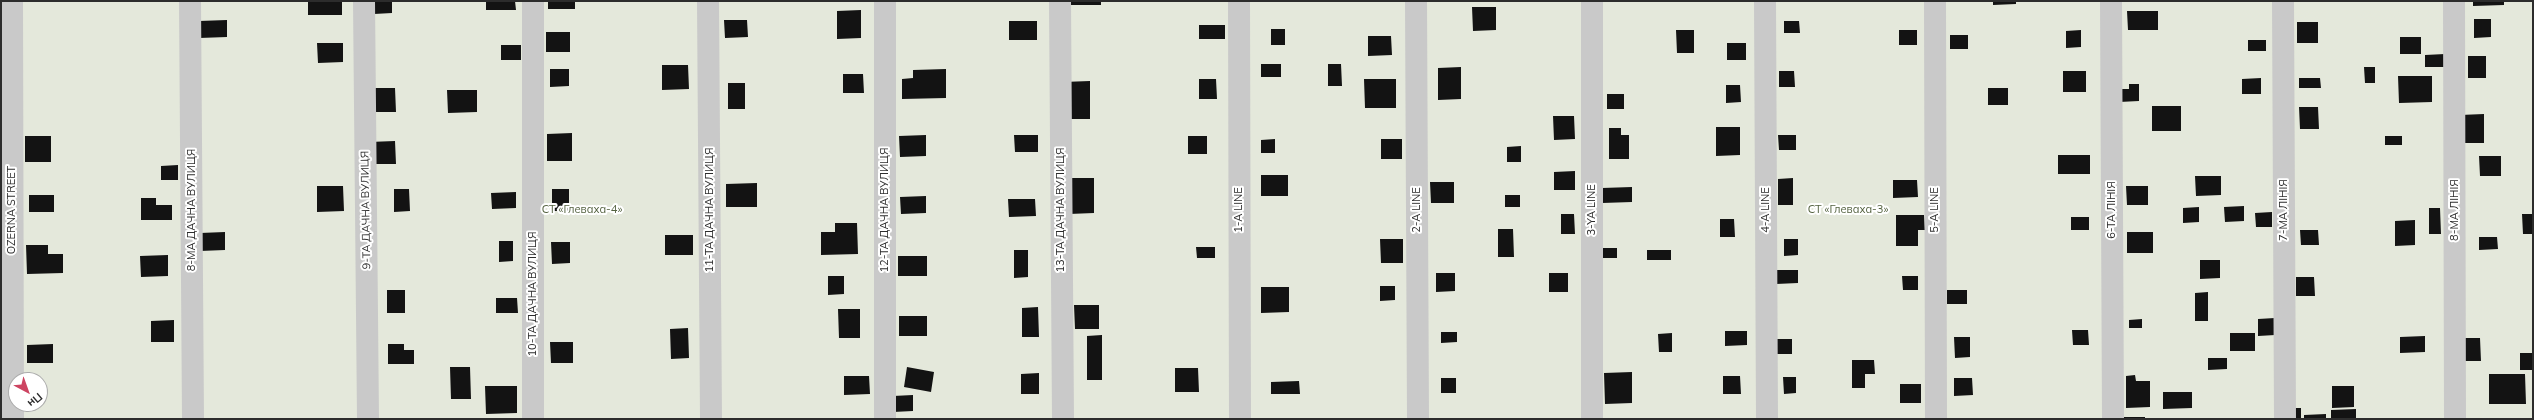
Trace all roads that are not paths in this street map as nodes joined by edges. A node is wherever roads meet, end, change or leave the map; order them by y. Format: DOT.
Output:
graph roads {
  1 [pos="12,1"];
  2 [pos="190,1"];
  3 [pos="364,1"];
  4 [pos="533,1"];
  5 [pos="708,1"];
  6 [pos="885,1"];
  7 [pos="1060,1"];
  8 [pos="1239,1"];
  9 [pos="1416,1"];
  10 [pos="1592,1"];
  11 [pos="1765,1"];
  12 [pos="1935,1"];
  13 [pos="2111,1"];
  14 [pos="2283,1"];
  15 [pos="2454,1"];
  16 [pos="12,419"];
  17 [pos="193,419"];
  18 [pos="368,419"];
  19 [pos="533,419"];
  20 [pos="711,419"];
  21 [pos="885,419"];
  22 [pos="1063,419"];
  23 [pos="1240,419"];
  24 [pos="1418,419"];
  25 [pos="1592,419"];
  26 [pos="1767,419"];
  27 [pos="1936,419"];
  28 [pos="2113,419"];
  29 [pos="2285,419"];
  30 [pos="2455,419"];
  1 -- 16 [label="street, OZERNA STREET"];
  2 -- 17 [label="street, 8-МА ДАЧНА ВУЛИЦЯ"];
  3 -- 18 [label="street, 9-ТА ДАЧНА ВУЛИЦЯ"];
  4 -- 19 [label="street, 10-ТА ДАЧНА ВУЛИЦЯ"];
  5 -- 20 [label="street, 11-ТА ДАЧНА ВУЛИЦЯ"];
  6 -- 21 [label="street, 12-ТА ДАЧНА ВУЛИЦЯ"];
  7 -- 22 [label="street, 13-ТА ДАЧНА ВУЛИЦЯ"];
  8 -- 23 [label="street, 1-A LINE"];
  9 -- 24 [label="street, 2-A LINE"];
  10 -- 25 [label="street, 3-YA LINE"];
  11 -- 26 [label="street, 4-A LINE"];
  12 -- 27 [label="street, 5-A LINE"];
  13 -- 28 [label="street, 6-ТА ЛІНІЯ"];
  14 -- 29 [label="street, 7-МА ЛІНІЯ"];
  15 -- 30 [label="street, 8-МА ЛІНІЯ"];
}
